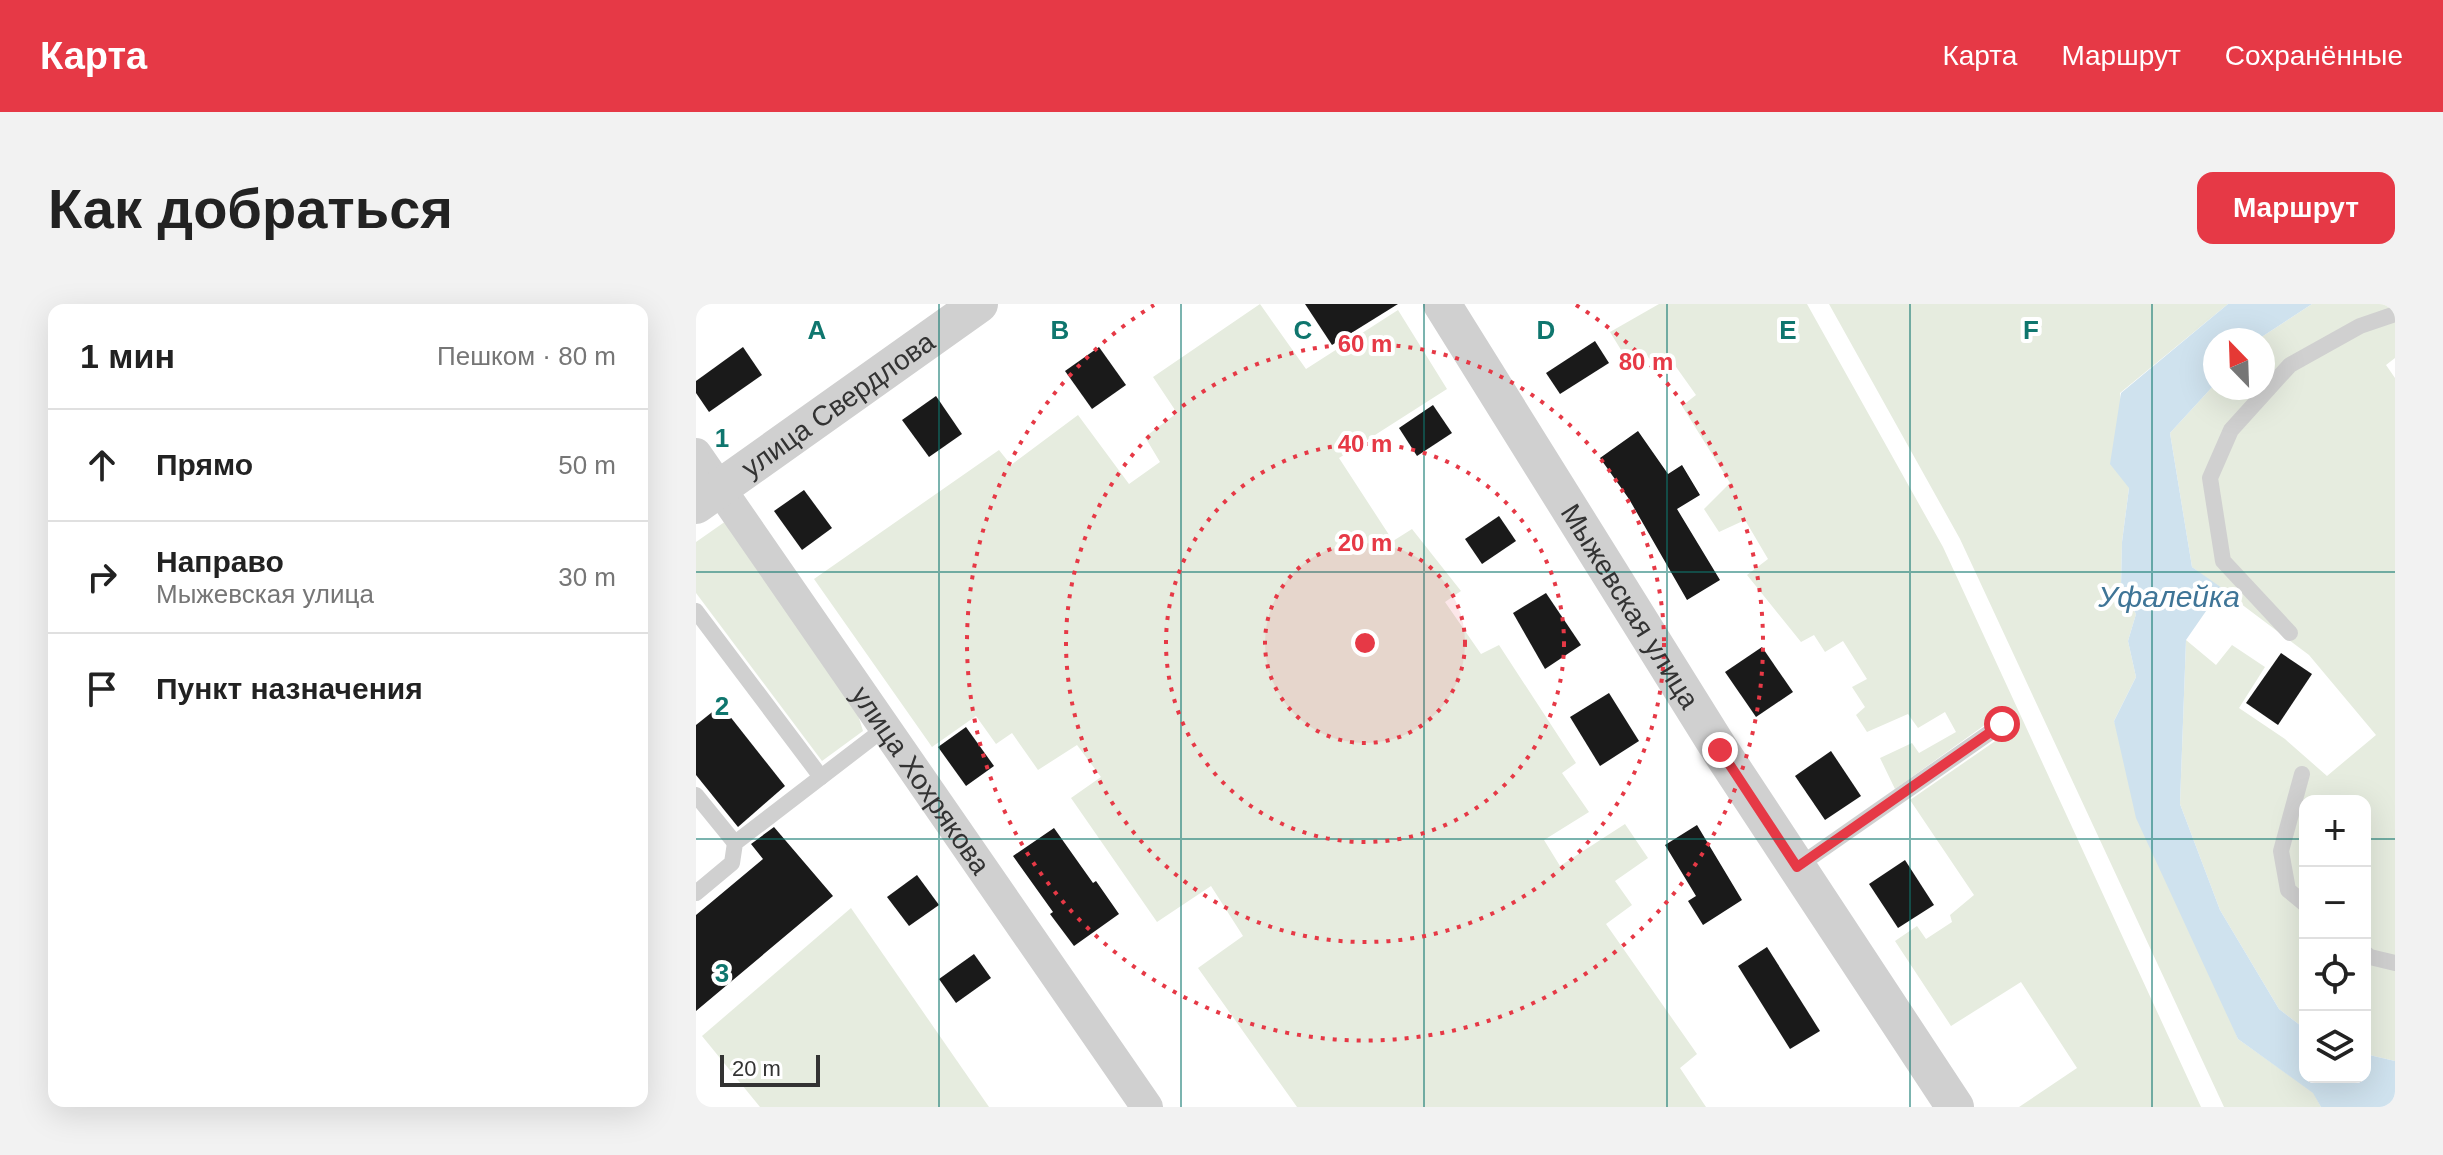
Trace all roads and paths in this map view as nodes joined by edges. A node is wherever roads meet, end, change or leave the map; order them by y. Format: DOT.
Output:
graph roads {
  1 [pos="979,304"];
  2 [pos="1442,304"];
  3 [pos="2395,314"];
  4 [pos="696,454"];
  5 [pos="708,497"];
  6 [pos="696,611"];
  7 [pos="2290,633"];
  8 [pos="2002,724"];
  9 [pos="885,728"];
  10 [pos="2302,774"];
  11 [pos="821,777"];
  12 [pos="696,795"];
  13 [pos="735,843"];
  14 [pos="1797,867"];
  15 [pos="696,893"];
  16 [pos="2299,899"];
  17 [pos="2371,957"];
  18 [pos="2395,963"];
  19 [pos="1147,1107"];
  20 [pos="1955,1107"];
  1 -- 5 [label="street, улица Свердлова"];
  2 -- 14 [label="street, Мыжевская улица"];
  3 -- 7 [label="lane"];
  4 -- 5 [label="street, улица Хохрякова"];
  5 -- 9 [label="street, улица Хохрякова"];
  6 -- 11 [label="lane"];
  8 -- 14 [label="lane"];
  9 -- 11 [label="lane"];
  9 -- 19 [label="street, улица Хохрякова"];
  10 -- 16 [label="lane"];
  11 -- 13 [label="lane"];
  12 -- 13 [label="lane"];
  13 -- 15 [label="lane"];
  14 -- 20 [label="street, Мыжевская улица"];
  17 -- 18 [label="lane"];
}
